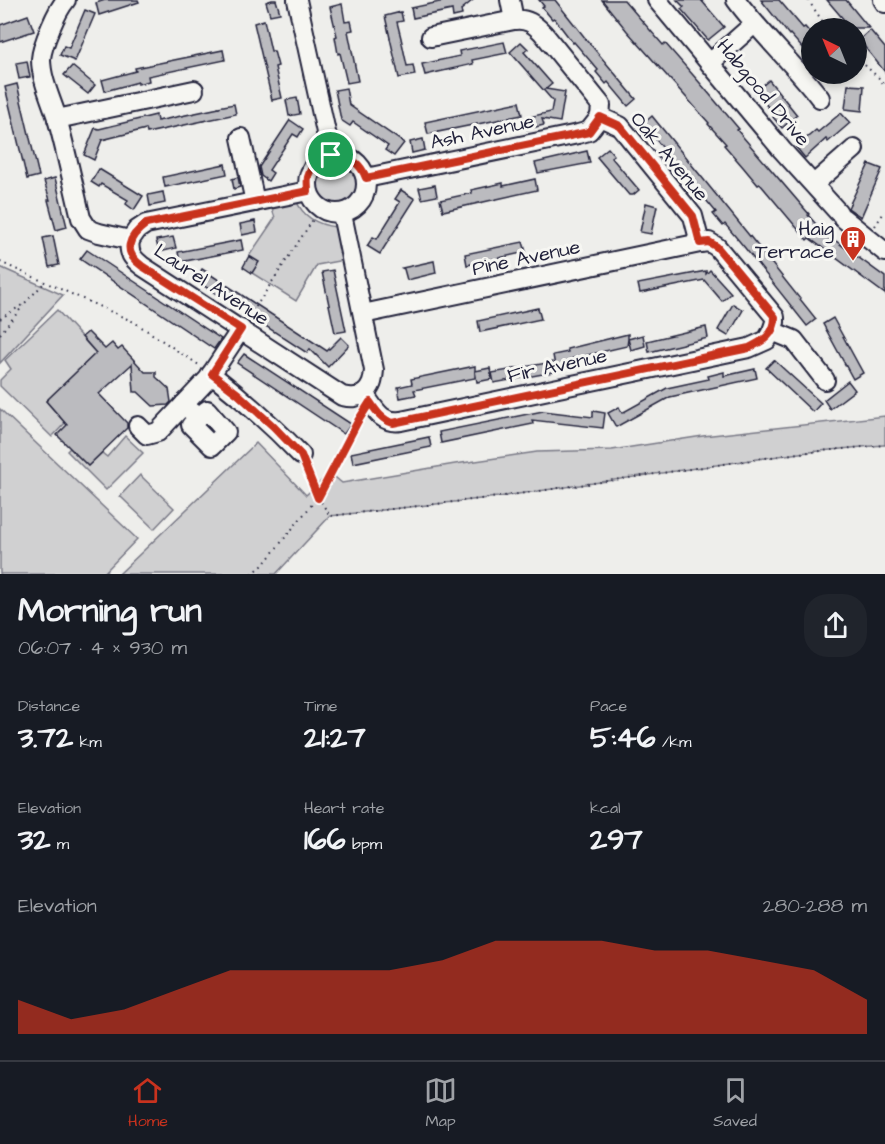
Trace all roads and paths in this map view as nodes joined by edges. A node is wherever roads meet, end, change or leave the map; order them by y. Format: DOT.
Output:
graph roads {
  1 [pos="66,0"];
  2 [pos="297,0"];
  3 [pos="510,0"];
  4 [pos="657,0"];
  5 [pos="736,0"];
  6 [pos="808,0"];
  7 [pos="820,18"];
  8 [pos="514,20"];
  9 [pos="754,24"];
  10 [pos="431,38"];
  11 [pos="710,63"];
  12 [pos="867,67"];
  13 [pos="885,87"];
  14 [pos="194,90"];
  15 [pos="820,98"];
  16 [pos="600,117"];
  17 [pos="57,119"];
  18 [pos="241,138"];
  19 [pos="854,149"];
  20 [pos="331,155"];
  21 [pos="366,178"];
  22 [pos="814,184"];
  23 [pos="308,191"];
  24 [pos="255,202"];
  25 [pos="320,209"];
  26 [pos="342,214"];
  27 [pos="130,240"];
  28 [pos="700,243"];
  29 [pos="885,252"];
  30 [pos="0,262"];
  31 [pos="45,282"];
  32 [pos="25,303"];
  33 [pos="363,314"];
  34 [pos="0,319"];
  35 [pos="241,329"];
  36 [pos="772,331"];
  37 [pos="0,334"];
  38 [pos="212,374"];
  39 [pos="825,380"];
  40 [pos="364,398"];
  41 [pos="184,404"];
  42 [pos="198,418"];
  43 [pos="138,426"];
  44 [pos="885,445"];
  45 [pos="301,455"];
  46 [pos="318,498"];
  47 [pos="252,574"];
  1 -- 17 [label="street, Laurel Avenue"];
  2 -- 20 [label="street"];
  3 -- 8 [label="street"];
  4 -- 11 [label="street, Habgood Drive"];
  5 -- 9 [label="street"];
  6 -- 7 [label="path"];
  8 -- 10 [label="street"];
  8 -- 16 [label="street, Oak Avenue"];
  9 -- 11 [label="street"];
  9 -- 15 [label="street"];
  11 -- 22 [label="street, Habgood Drive"];
  12 -- 13 [label="path"];
  14 -- 17 [label="street"];
  16 -- 21 [label="street, Ash Avenue"];
  16 -- 28 [label="street, Oak Avenue"];
  17 -- 27 [label="street, Laurel Avenue"];
  18 -- 24 [label="street"];
  19 -- 22 [label="street"];
  20 -- 21 [label="street"];
  20 -- 23 [label="street"];
  21 -- 26 [label="street"];
  22 -- 29 [label="street, Habgood Drive"];
  23 -- 24 [label="street"];
  23 -- 25 [label="street"];
  24 -- 27 [label="street"];
  25 -- 26 [label="street"];
  25 -- 35 [label="path"];
  26 -- 33 [label="street"];
  27 -- 35 [label="street, Laurel Avenue"];
  28 -- 33 [label="street, Pine Avenue"];
  28 -- 36 [label="street"];
  30 -- 31 [label="path"];
  31 -- 32 [label="path"];
  31 -- 38 [label="path"];
  32 -- 34 [label="path"];
  32 -- 37 [label="path"];
  33 -- 40 [label="street"];
  35 -- 38 [label="street"];
  35 -- 40 [label="street, Laurel Avenue"];
  36 -- 39 [label="street"];
  36 -- 40 [label="street, Fir Avenue"];
  38 -- 41 [label="street"];
  38 -- 45 [label="street"];
  40 -- 46 [label="path"];
  41 -- 42 [label="street"];
  41 -- 43 [label="street"];
  44 -- 46 [label="path"];
  45 -- 46 [label="path"];
  46 -- 47 [label="path"];
}
